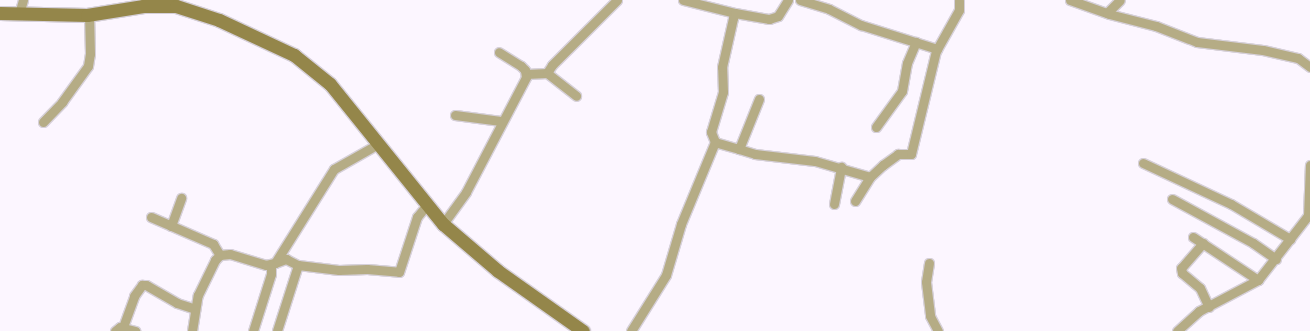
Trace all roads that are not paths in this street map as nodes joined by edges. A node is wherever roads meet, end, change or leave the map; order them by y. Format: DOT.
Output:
graph roads {
  1 [pos="23,0"];
  2 [pos="617,0"];
  3 [pos="683,0"];
  4 [pos="788,0"];
  5 [pos="800,0"];
  6 [pos="959,0"];
  7 [pos="1070,0"];
  8 [pos="1120,0"];
  9 [pos="0,13"];
  10 [pos="735,13"];
  11 [pos="1107,13"];
  12 [pos="20,14"];
  13 [pos="89,14"];
  14 [pos="916,42"];
  15 [pos="937,49"];
  16 [pos="499,52"];
  17 [pos="1310,67"];
  18 [pos="547,73"];
  19 [pos="526,74"];
  20 [pos="576,96"];
  21 [pos="759,99"];
  22 [pos="456,115"];
  23 [pos="502,121"];
  24 [pos="43,122"];
  25 [pos="876,127"];
  26 [pos="375,139"];
  27 [pos="716,142"];
  28 [pos="739,149"];
  29 [pos="1142,162"];
  30 [pos="1310,165"];
  31 [pos="842,167"];
  32 [pos="870,177"];
  33 [pos="181,198"];
  34 [pos="1172,199"];
  35 [pos="855,202"];
  36 [pos="834,204"];
  37 [pos="426,206"];
  38 [pos="1309,214"];
  39 [pos="151,217"];
  40 [pos="442,224"];
  41 [pos="171,226"];
  42 [pos="1192,236"];
  43 [pos="1290,239"];
  44 [pos="1203,243"];
  45 [pos="220,255"];
  46 [pos="1276,259"];
  47 [pos="929,262"];
  48 [pos="273,264"];
  49 [pos="298,265"];
  50 [pos="1258,280"];
  51 [pos="1209,307"];
  52 [pos="195,309"];
  53 [pos="119,329"];
  54 [pos="135,331"];
  55 [pos="192,331"];
  56 [pos="253,331"];
  57 [pos="277,331"];
  58 [pos="583,331"];
  59 [pos="630,331"];
  60 [pos="938,331"];
  61 [pos="1177,331"];
  1 -- 12 [label="street"];
  2 -- 18 [label="street"];
  3 -- 10 [label="street"];
  4 -- 10 [label="street"];
  5 -- 14 [label="street"];
  6 -- 15 [label="street"];
  7 -- 11 [label="street"];
  8 -- 11 [label="street"];
  9 -- 12 [label="street"];
  10 -- 27 [label="street"];
  11 -- 17 [label="street"];
  12 -- 13 [label="street"];
  13 -- 24 [label="street"];
  13 -- 26 [label="street"];
  14 -- 15 [label="street"];
  14 -- 25 [label="street"];
  15 -- 32 [label="street"];
  16 -- 19 [label="street"];
  18 -- 19 [label="street"];
  18 -- 20 [label="street"];
  19 -- 23 [label="street"];
  21 -- 28 [label="street"];
  22 -- 23 [label="street"];
  23 -- 40 [label="street"];
  26 -- 37 [label="street"];
  26 -- 48 [label="street"];
  27 -- 28 [label="street"];
  27 -- 59 [label="street"];
  28 -- 31 [label="street"];
  29 -- 43 [label="street"];
  30 -- 38 [label="street"];
  31 -- 32 [label="street"];
  31 -- 36 [label="street"];
  32 -- 35 [label="street"];
  33 -- 41 [label="street"];
  34 -- 46 [label="street"];
  37 -- 40 [label="street"];
  37 -- 49 [label="street"];
  38 -- 43 [label="street"];
  39 -- 41 [label="street"];
  40 -- 58 [label="street"];
  41 -- 45 [label="street"];
  42 -- 44 [label="street"];
  43 -- 46 [label="street"];
  44 -- 50 [label="street"];
  44 -- 51 [label="street"];
  45 -- 48 [label="street"];
  45 -- 52 [label="street"];
  46 -- 50 [label="street"];
  47 -- 60 [label="street"];
  48 -- 49 [label="street"];
  48 -- 56 [label="street"];
  49 -- 57 [label="street"];
  50 -- 51 [label="street"];
  51 -- 61 [label="street"];
  52 -- 53 [label="street"];
  52 -- 55 [label="street"];
  53 -- 54 [label="street"];
}
